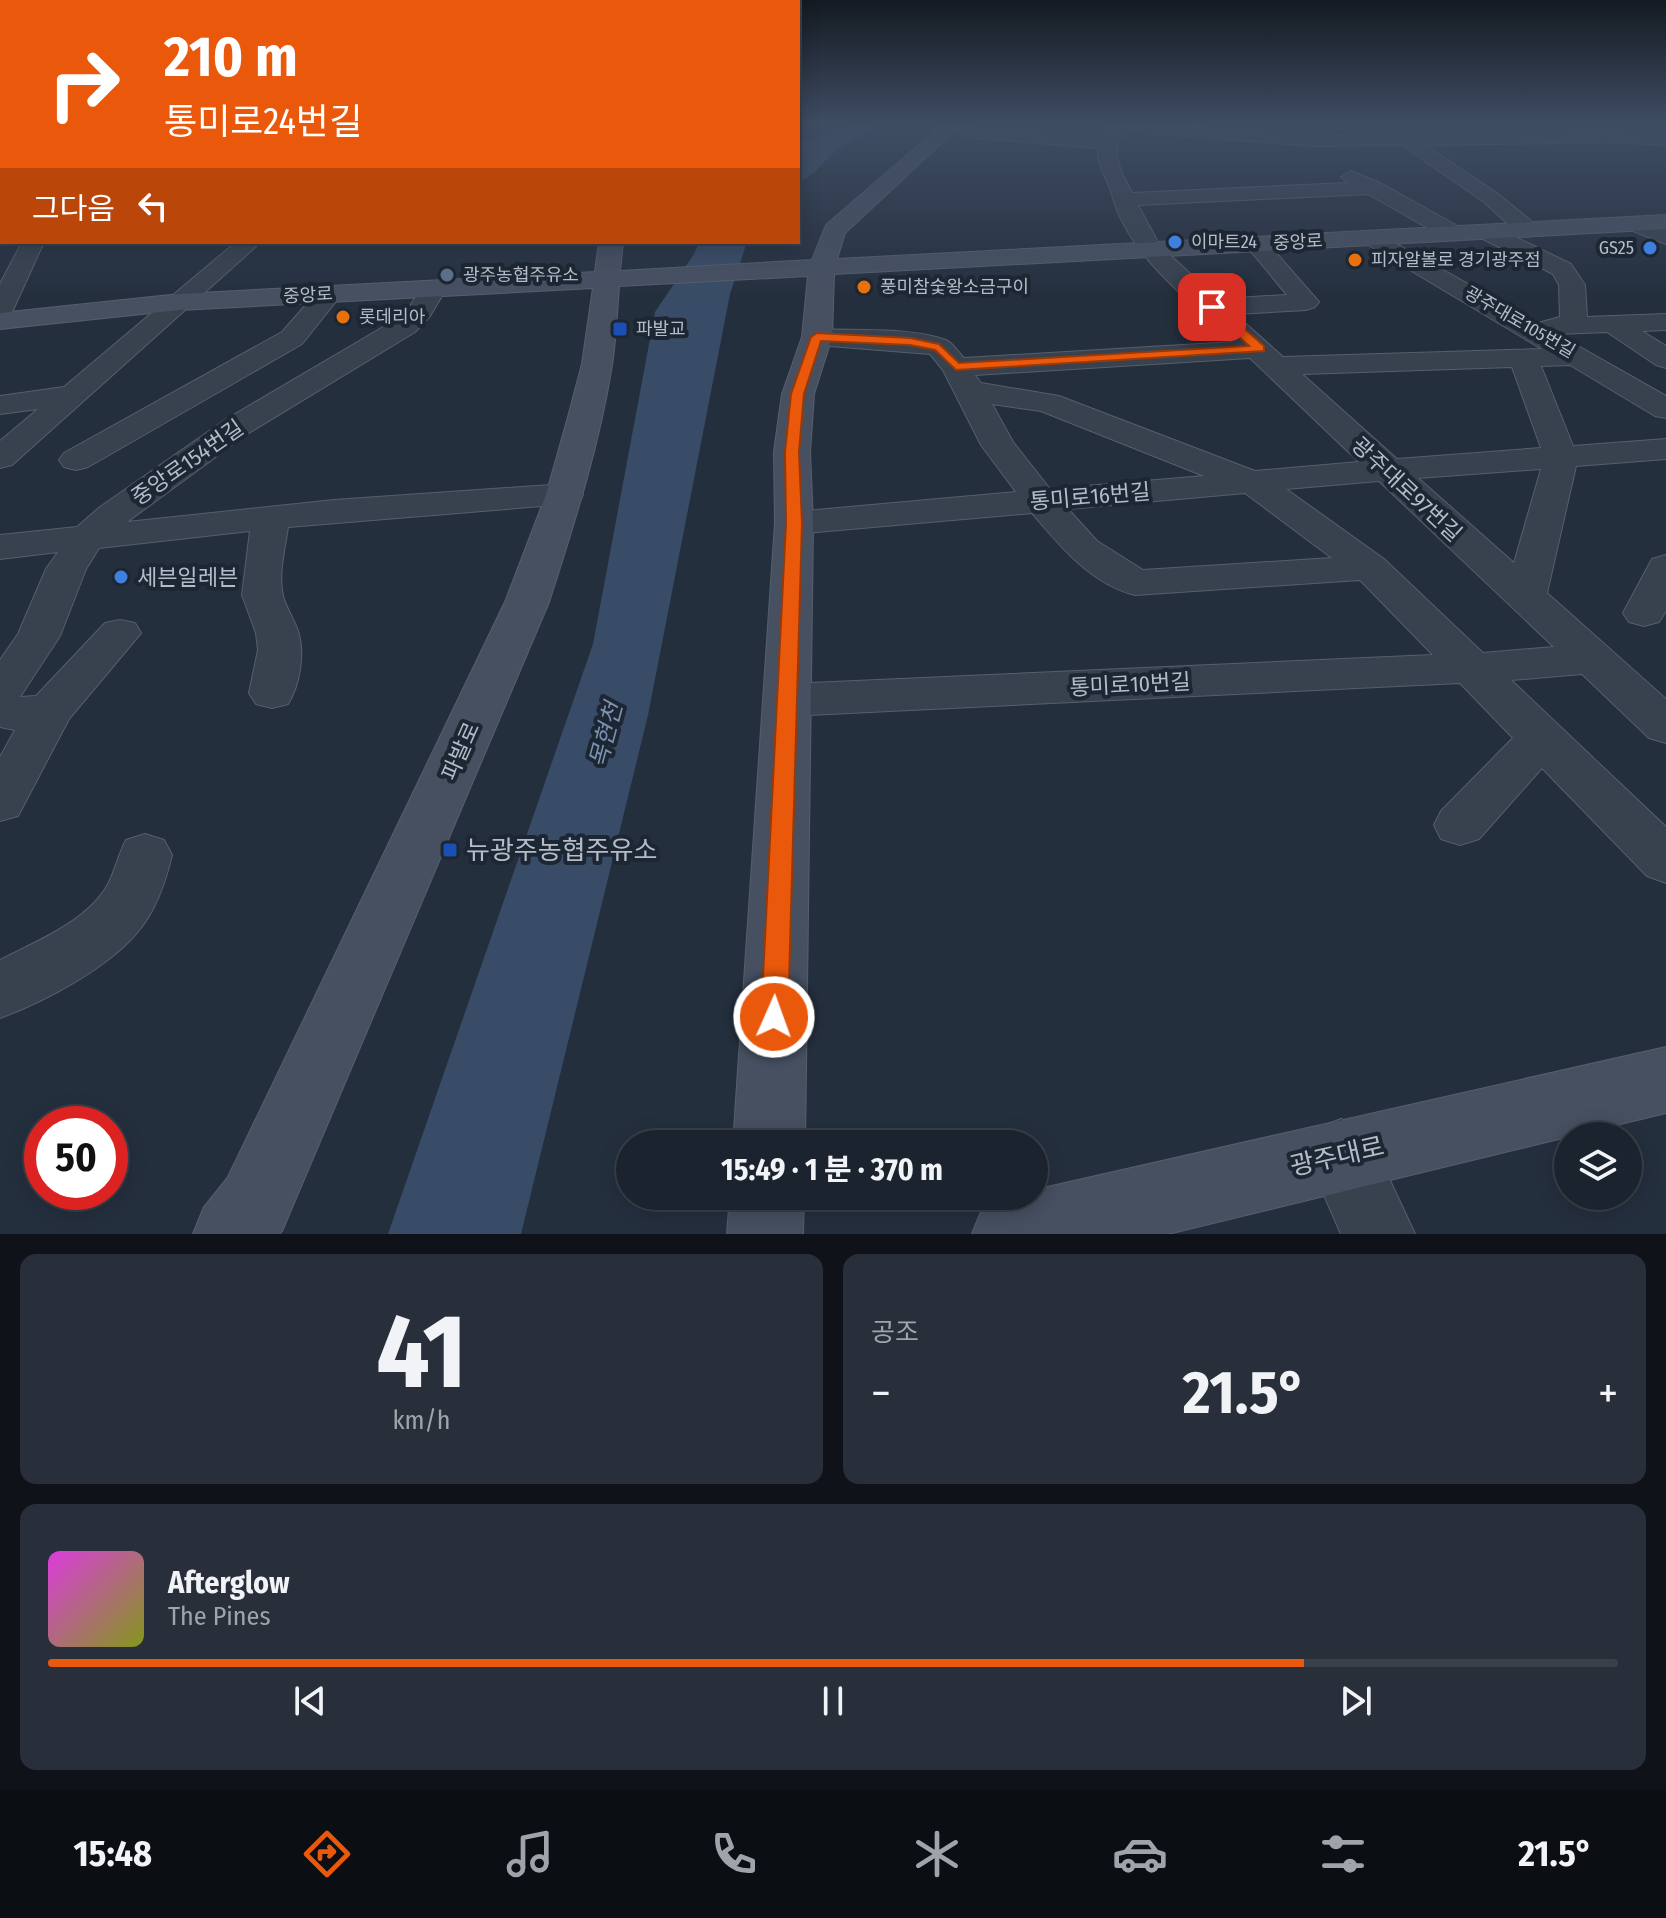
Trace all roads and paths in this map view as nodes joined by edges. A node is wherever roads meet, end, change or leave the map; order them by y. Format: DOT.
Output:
graph roads {
  1 [pos="893,183"];
  2 [pos="911,183"];
  3 [pos="1115,183"];
  4 [pos="1267,183"];
  5 [pos="1364,183"];
  6 [pos="1468,183"];
  7 [pos="1375,188"];
  8 [pos="1298,192"];
  9 [pos="1263,193"];
  10 [pos="1229,195"];
  11 [pos="1123,200"];
  12 [pos="1185,213"];
  13 [pos="1287,218"];
  14 [pos="1666,222"];
  15 [pos="1636,224"];
  16 [pos="871,225"];
  17 [pos="1528,230"];
  18 [pos="1488,232"];
  19 [pos="1455,234"];
  20 [pos="1666,237"];
  21 [pos="1373,238"];
  22 [pos="32,244"];
  23 [pos="248,244"];
  24 [pos="1256,244"];
  25 [pos="1150,250"];
  26 [pos="820,260"];
  27 [pos="612,267"];
  28 [pos="433,289"];
  29 [pos="329,294"];
  30 [pos="180,302"];
  31 [pos="1212,307"];
  32 [pos="0,310"];
  33 [pos="0,321"];
  34 [pos="1666,322"];
  35 [pos="1612,323"];
  36 [pos="1574,324"];
  37 [pos="817,337"];
  38 [pos="1528,343"];
  39 [pos="1269,358"];
  40 [pos="1666,359"];
  41 [pos="963,379"];
  42 [pos="1096,380"];
  43 [pos="71,395"];
  44 [pos="0,405"];
  45 [pos="1666,409"];
  46 [pos="1133,434"];
  47 [pos="1666,449"];
  48 [pos="1561,457"];
  49 [pos="0,458"];
  50 [pos="76,460"];
  51 [pos="1385,470"];
  52 [pos="1252,482"];
  53 [pos="565,495"];
  54 [pos="1041,501"];
  55 [pos="271,517"];
  56 [pos="794,523"];
  57 [pos="86,539"];
  58 [pos="0,547"];
  59 [pos="1370,567"];
  60 [pos="1666,567"];
  61 [pos="0,574"];
  62 [pos="1525,598"];
  63 [pos="1644,613"];
  64 [pos="120,633"];
  65 [pos="1591,659"];
  66 [pos="1473,668"];
  67 [pos="0,693"];
  68 [pos="272,693"];
  69 [pos="788,700"];
  70 [pos="50,710"];
  71 [pos="0,711"];
  72 [pos="1666,726"];
  73 [pos="1542,738"];
  74 [pos="0,802"];
  75 [pos="1460,825"];
  76 [pos="145,855"];
  77 [pos="1666,861"];
  78 [pos="0,991"];
  79 [pos="1666,1080"];
  80 [pos="770,1130"];
  81 [pos="1341,1154"];
  82 [pos="766,1210"];
  83 [pos="231,1234"];
  84 [pos="765,1234"];
  85 [pos="1010,1234"];
  86 [pos="1378,1234"];
  1 -- 26 [label="street"];
  2 -- 16 [label="street"];
  3 -- 11 [label="street, 광주대로97번길"];
  4 -- 9 [label="street"];
  5 -- 7 [label="street"];
  6 -- 17 [label="street"];
  7 -- 8 [label="street"];
  7 -- 19 [label="street"];
  8 -- 9 [label="street"];
  8 -- 13 [label="street"];
  9 -- 10 [label="street"];
  10 -- 11 [label="street"];
  10 -- 12 [label="street"];
  11 -- 25 [label="street, 광주대로97번길"];
  14 -- 15 [label="street, 중앙로"];
  15 -- 17 [label="street, 중앙로"];
  15 -- 20 [label="street"];
  17 -- 18 [label="street, 중앙로"];
  18 -- 19 [label="street, 중앙로"];
  18 -- 36 [label="street"];
  19 -- 21 [label="street, 중앙로"];
  21 -- 24 [label="street, 중앙로"];
  21 -- 38 [label="street, 광주대로105번길"];
  22 -- 32 [label="street"];
  23 -- 30 [label="street"];
  24 -- 25 [label="street, 중앙로"];
  24 -- 31 [label="street"];
  25 -- 26 [label="street, 중앙로"];
  25 -- 31 [label="street, 광주대로97번길"];
  26 -- 27 [label="street, 중앙로"];
  26 -- 37 [label="street"];
  27 -- 28 [label="street, 중앙로"];
  27 -- 53 [label="street, 파발로"];
  28 -- 29 [label="street, 중앙로"];
  28 -- 57 [label="street, 중앙로154번길"];
  29 -- 30 [label="street, 중앙로"];
  29 -- 50 [label="street"];
  30 -- 33 [label="street, 중앙로"];
  30 -- 43 [label="street"];
  31 -- 39 [label="street, 광주대로97번길"];
  34 -- 35 [label="street"];
  35 -- 36 [label="street"];
  35 -- 40 [label="street"];
  36 -- 38 [label="street"];
  37 -- 41 [label="street"];
  37 -- 56 [label="street"];
  38 -- 39 [label="street"];
  38 -- 45 [label="street, 광주대로105번길"];
  38 -- 48 [label="street"];
  39 -- 42 [label="street"];
  39 -- 51 [label="street, 광주대로97번길"];
  41 -- 42 [label="street"];
  41 -- 46 [label="street"];
  41 -- 54 [label="street"];
  42 -- 46 [label="street"];
  43 -- 44 [label="street"];
  43 -- 49 [label="street"];
  46 -- 52 [label="street"];
  47 -- 48 [label="street, 통미로16번길"];
  48 -- 51 [label="street, 통미로16번길"];
  48 -- 62 [label="street"];
  51 -- 52 [label="street, 통미로16번길"];
  51 -- 62 [label="street, 광주대로97번길"];
  52 -- 54 [label="street, 통미로16번길"];
  52 -- 59 [label="street"];
  53 -- 55 [label="street"];
  53 -- 83 [label="street, 파발로"];
  54 -- 56 [label="street, 통미로16번길"];
  54 -- 59 [label="street"];
  55 -- 57 [label="street"];
  55 -- 68 [label="street"];
  56 -- 69 [label="street"];
  57 -- 58 [label="street"];
  57 -- 61 [label="street"];
  57 -- 67 [label="street, 중앙로154번길"];
  59 -- 66 [label="street"];
  60 -- 63 [label="street"];
  62 -- 65 [label="street, 광주대로97번길"];
  64 -- 70 [label="street"];
  65 -- 66 [label="street, 통미로10번길"];
  65 -- 72 [label="street, 광주대로97번길"];
  66 -- 69 [label="street, 통미로10번길"];
  66 -- 73 [label="street"];
  69 -- 80 [label="street"];
  70 -- 71 [label="street"];
  70 -- 74 [label="street"];
  73 -- 75 [label="street"];
  73 -- 77 [label="street"];
  76 -- 78 [label="street"];
  79 -- 81 [label="street, 광주대로"];
  81 -- 85 [label="street, 광주대로"];
  81 -- 86 [label="street"];
  82 -- 84 [label="street"];
}
